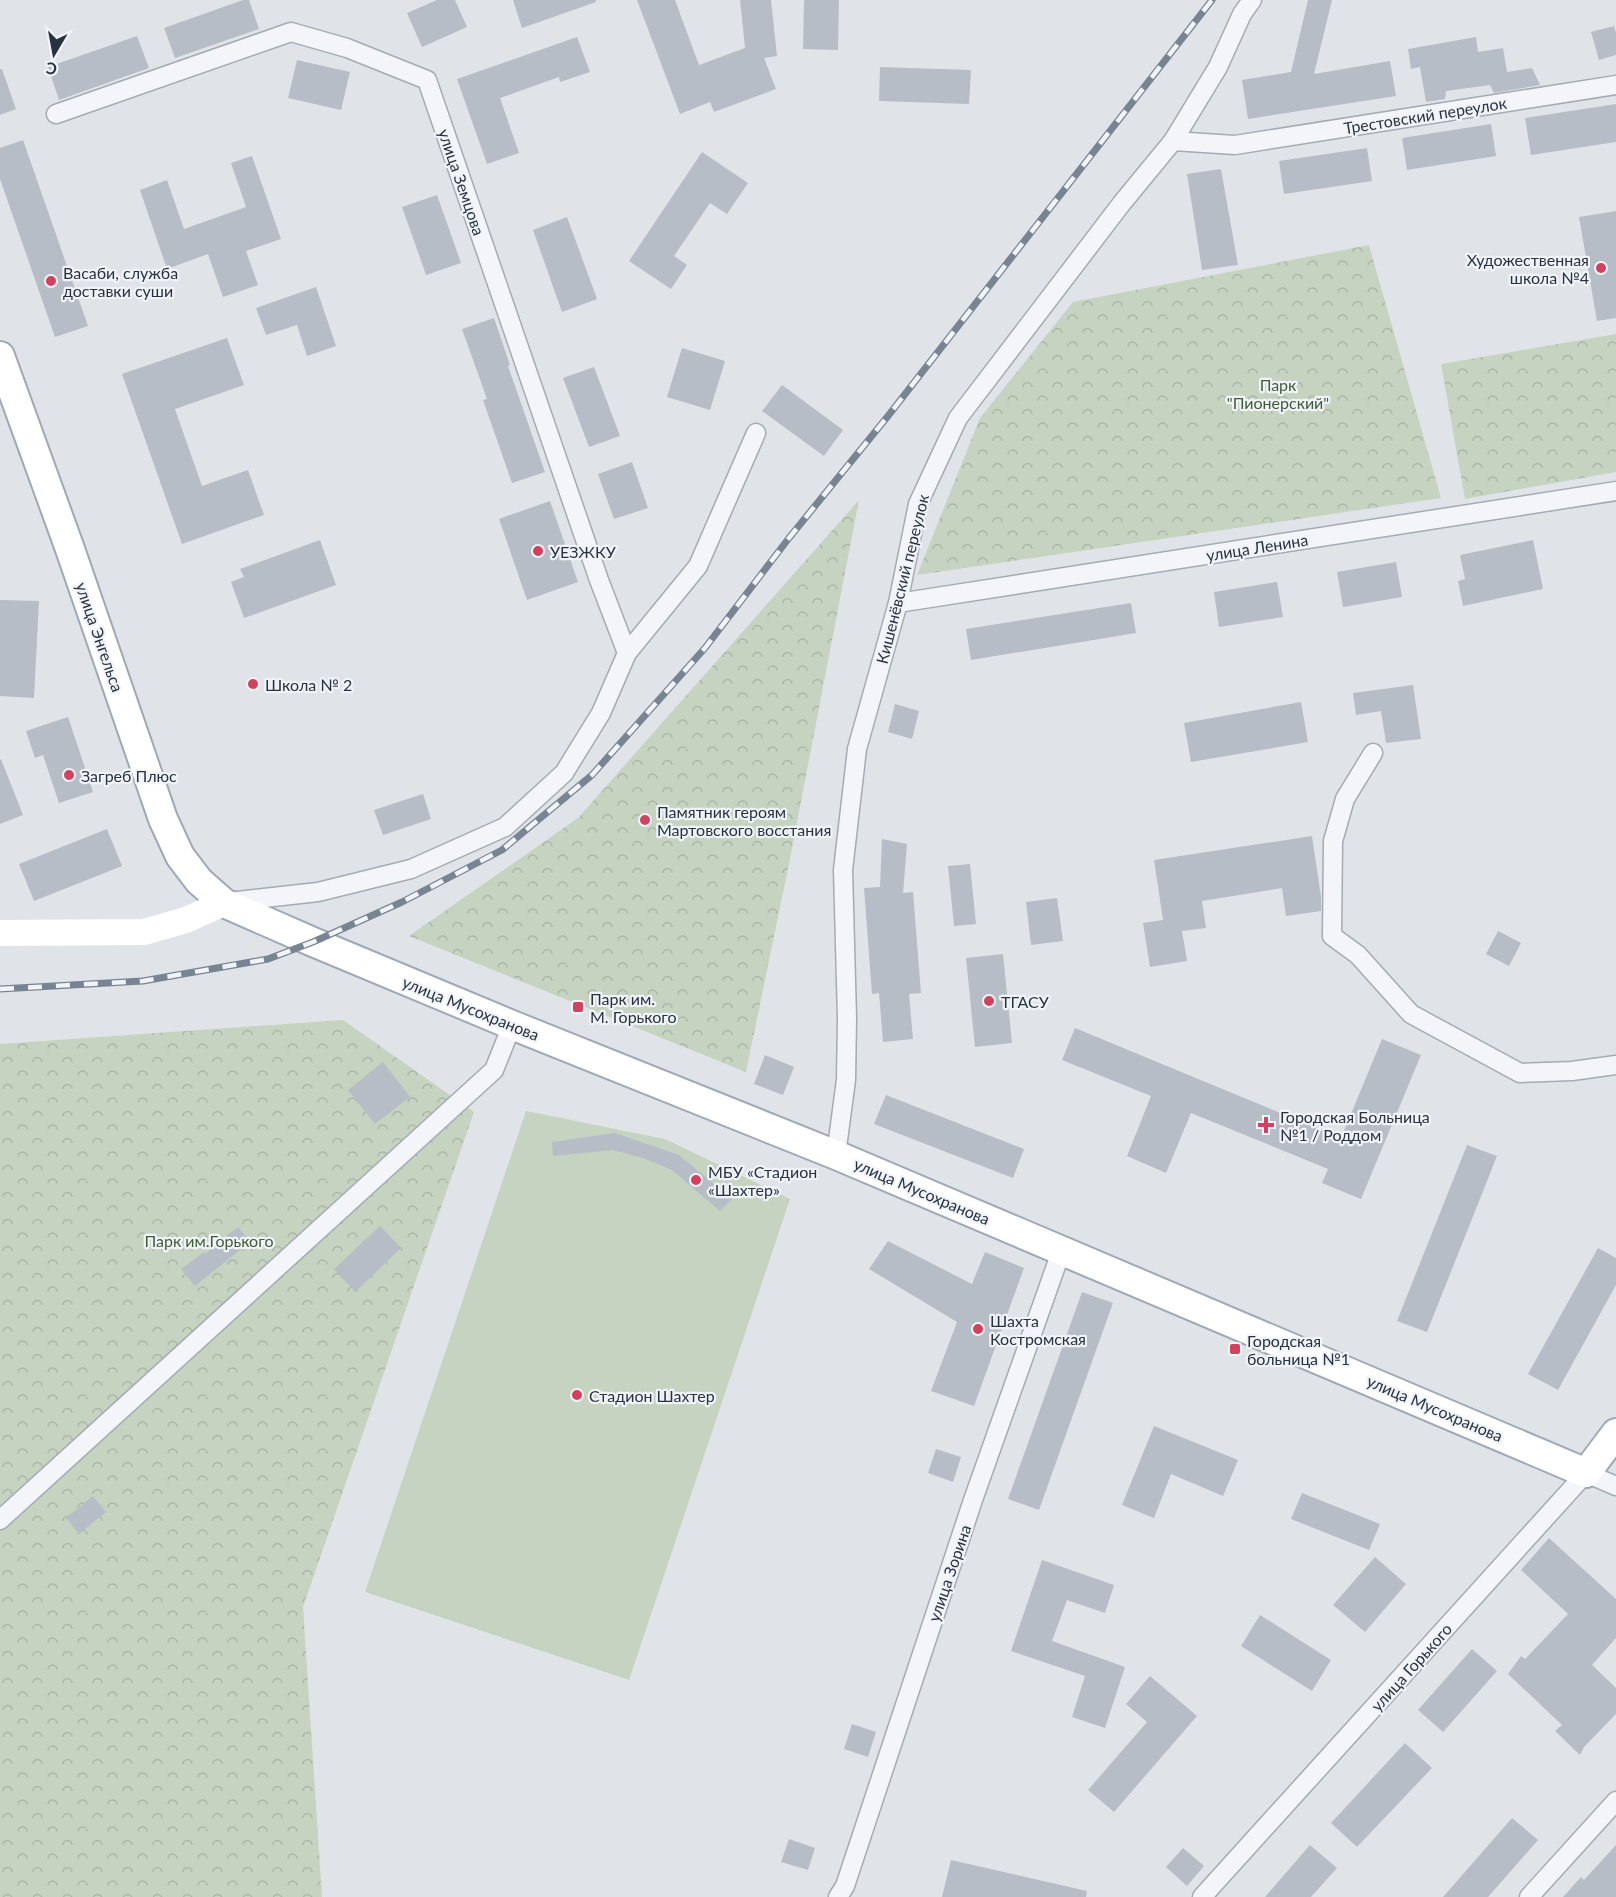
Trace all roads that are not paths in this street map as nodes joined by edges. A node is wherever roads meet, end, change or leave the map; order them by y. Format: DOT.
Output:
graph roads {
  1 [pos="1252,0"];
  2 [pos="1616,85"];
  3 [pos="56,114"];
  4 [pos="1173,141"];
  5 [pos="0,356"];
  6 [pos="756,433"];
  7 [pos="1616,491"];
  8 [pos="898,603"];
  9 [pos="627,653"];
  10 [pos="1373,753"];
  11 [pos="224,903"];
  12 [pos="0,933"];
  13 [pos="512,1025"];
  14 [pos="1616,1065"];
  15 [pos="836,1155"];
  16 [pos="1062,1249"];
  17 [pos="1616,1433"];
  18 [pos="1586,1473"];
  19 [pos="1616,1486"];
  20 [pos="0,1520"];
  21 [pos="1616,1801"];
  22 [pos="838,1897"];
  23 [pos="1202,1897"];
  24 [pos="1529,1897"];
  1 -- 4 [label="street, Кишенёвский переулок"];
  2 -- 4 [label="street, Трестовский переулок"];
  3 -- 9 [label="street, улица Земцова"];
  4 -- 8 [label="street, Кишенёвский переулок"];
  5 -- 11 [label="main road, улица Энгельса"];
  6 -- 9 [label="street"];
  7 -- 8 [label="street, улица Ленина"];
  8 -- 15 [label="street, Кишенёвский переулок"];
  9 -- 11 [label="street"];
  10 -- 14 [label="street"];
  11 -- 12 [label="street"];
  11 -- 13 [label="main road, улица Мусохранова"];
  13 -- 15 [label="main road, улица Мусохранова"];
  13 -- 20 [label="street"];
  15 -- 16 [label="main road, улица Мусохранова"];
  16 -- 18 [label="main road, улица Мусохранова"];
  16 -- 22 [label="street, улица Зорина"];
  17 -- 18 [label="main road, улица Горького"];
  18 -- 19 [label="street, улица Мусохранова"];
  18 -- 23 [label="street, улица Горького"];
  21 -- 24 [label="street"];
}
